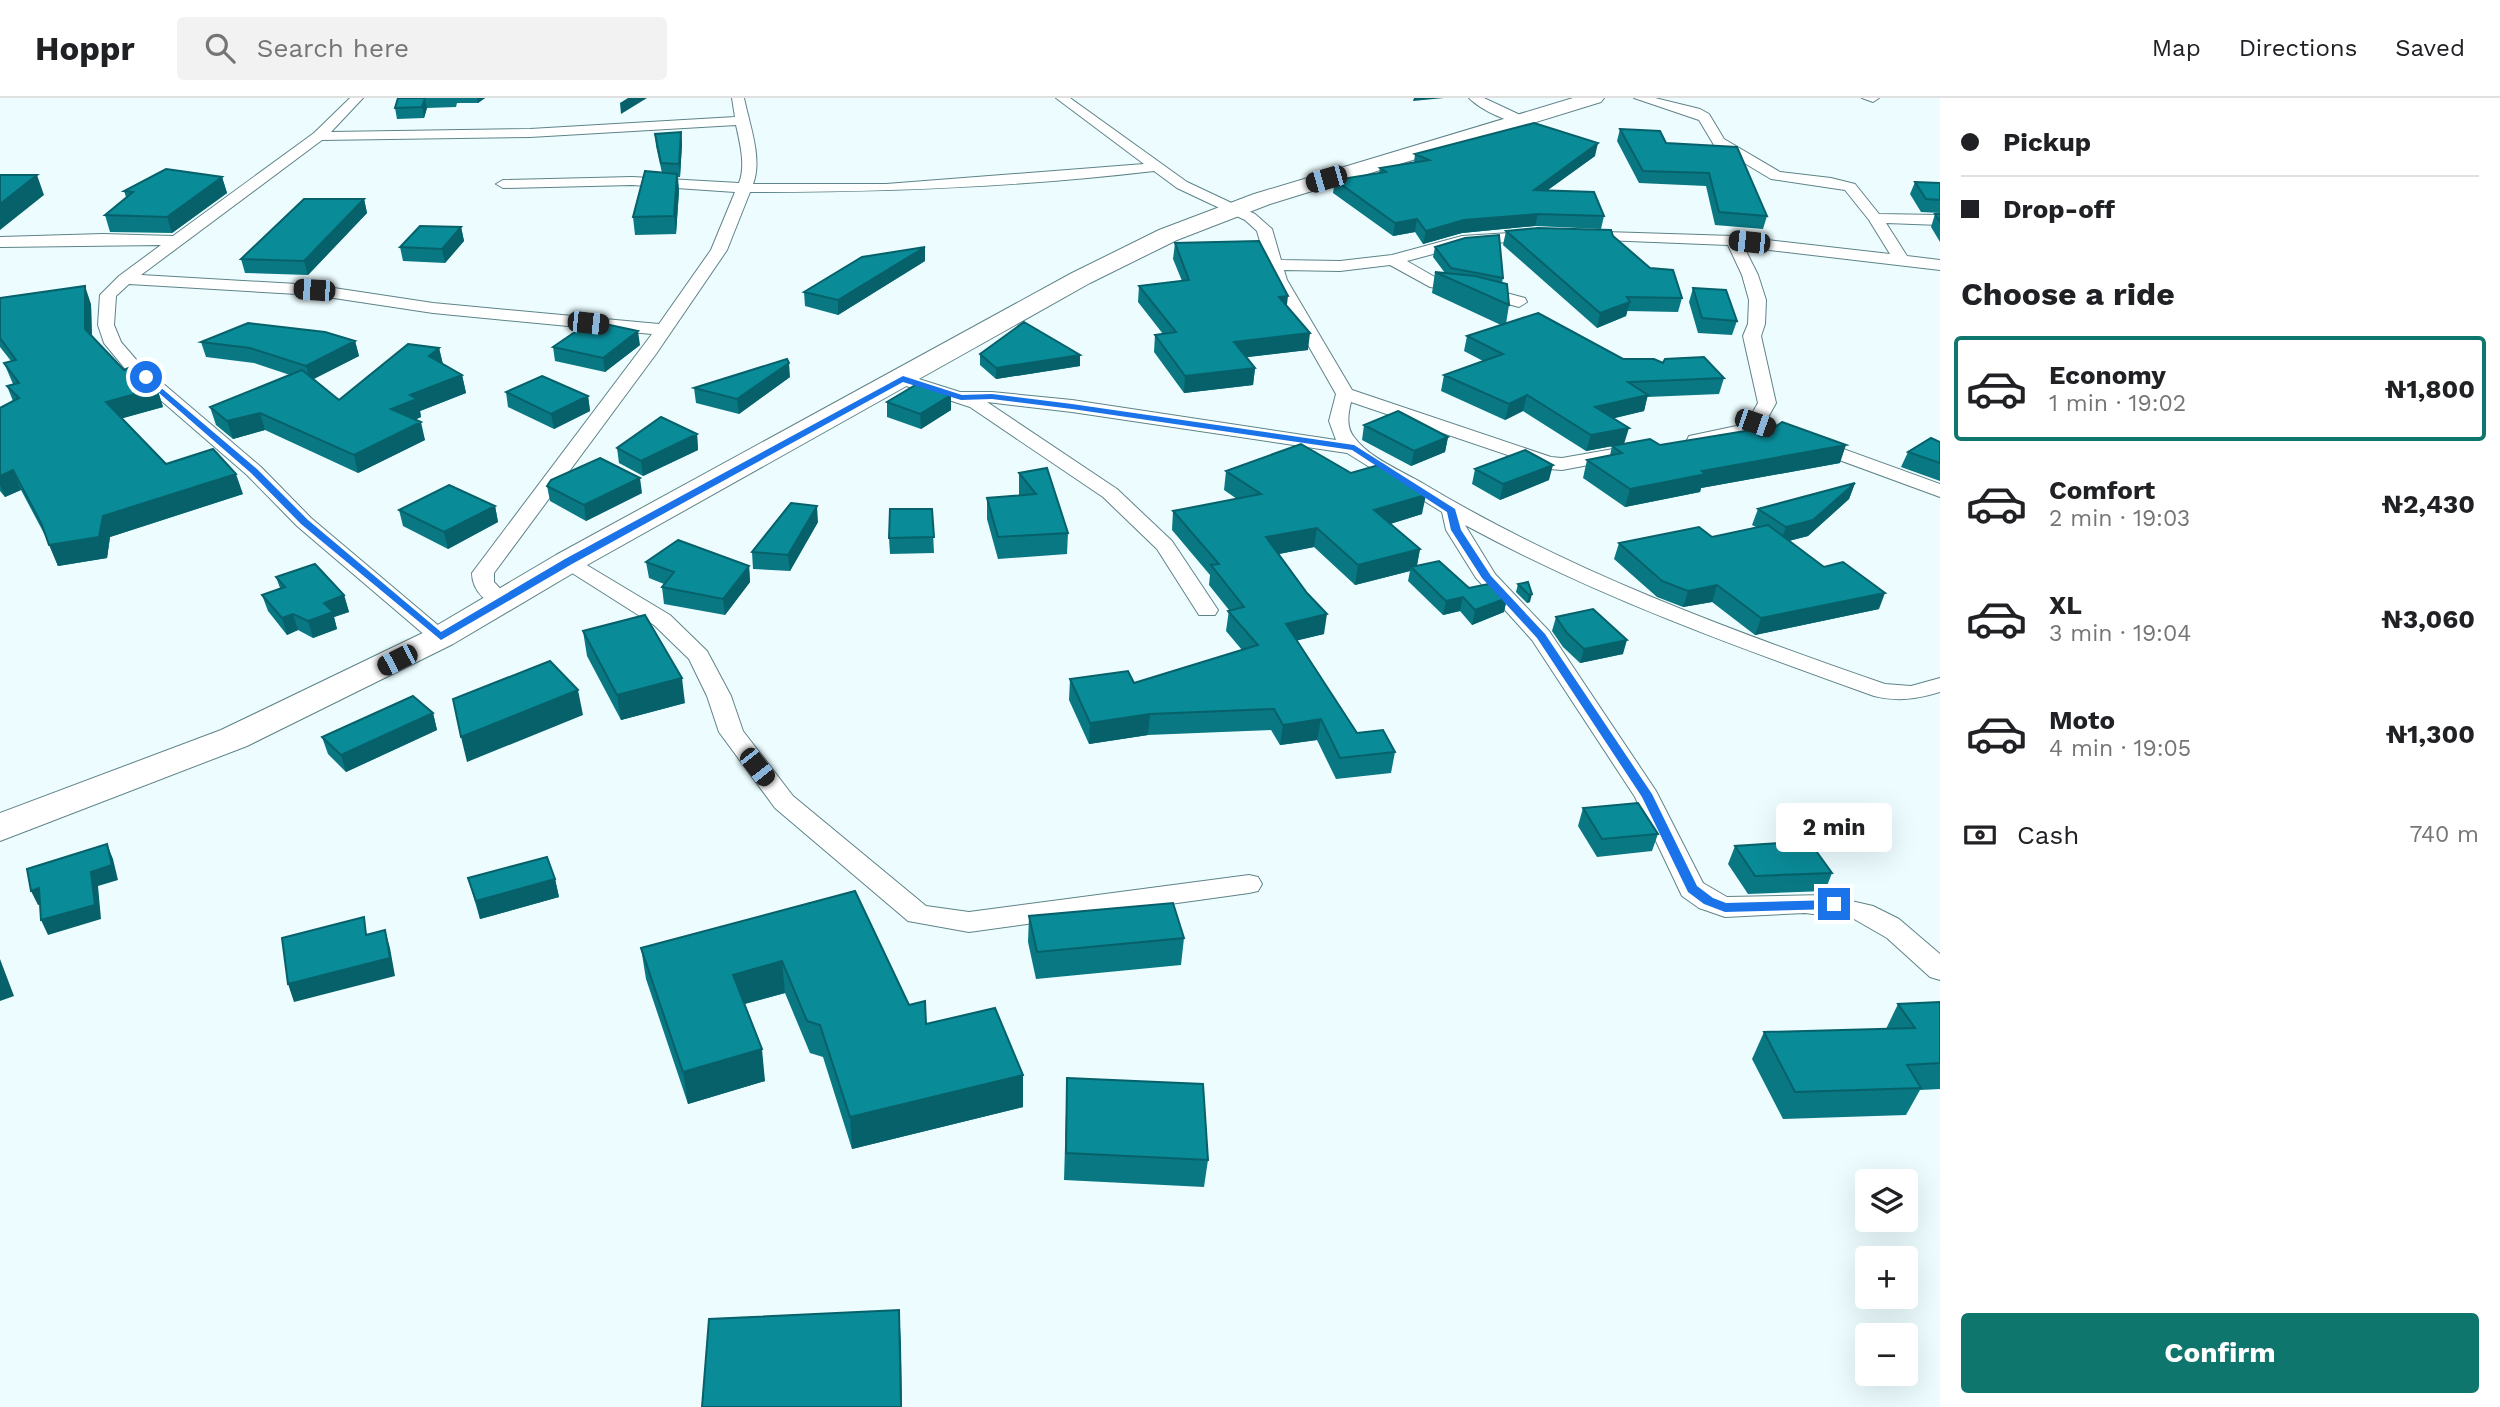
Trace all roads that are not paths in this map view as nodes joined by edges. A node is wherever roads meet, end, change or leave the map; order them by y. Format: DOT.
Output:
graph roads {
  1 [pos="358,98"];
  2 [pos="738,98"];
  3 [pos="1062,98"];
  4 [pos="1475,98"];
  5 [pos="1594,98"];
  6 [pos="1640,98"];
  7 [pos="1524,120"];
  8 [pos="741,121"];
  9 [pos="318,136"];
  10 [pos="1156,167"];
  11 [pos="503,184"];
  12 [pos="744,188"];
  13 [pos="1232,208"];
  14 [pos="1875,218"];
  15 [pos="1940,220"];
  16 [pos="177,241"];
  17 [pos="1733,241"];
  18 [pos="0,242"];
  19 [pos="1393,260"];
  20 [pos="1902,261"];
  21 [pos="1274,265"];
  22 [pos="1940,265"];
  23 [pos="124,279"];
  24 [pos="1519,302"];
  25 [pos="664,330"];
  26 [pos="903,379"];
  27 [pos="1345,394"];
  28 [pos="961,397"];
  29 [pos="1755,423"];
  30 [pos="1683,443"];
  31 [pos="1354,448"];
  32 [pos="1636,452"];
  33 [pos="1940,491"];
  34 [pos="1452,511"];
  35 [pos="568,562"];
  36 [pos="500,600"];
  37 [pos="1207,610"];
  38 [pos="441,637"];
  39 [pos="1940,685"];
  40 [pos="0,828"];
  41 [pos="1249,884"];
  42 [pos="1940,970"];
  1 -- 9 [label="street"];
  2 -- 8 [label="street"];
  3 -- 10 [label="street"];
  4 -- 7 [label="street"];
  5 -- 7 [label="main road"];
  6 -- 14 [label="street"];
  7 -- 13 [label="main road"];
  8 -- 9 [label="street"];
  8 -- 12 [label="street"];
  9 -- 16 [label="street"];
  10 -- 12 [label="street"];
  10 -- 13 [label="street"];
  11 -- 12 [label="street"];
  12 -- 25 [label="street"];
  13 -- 21 [label="street"];
  13 -- 26 [label="main road"];
  14 -- 15 [label="street"];
  14 -- 20 [label="street"];
  16 -- 18 [label="street"];
  16 -- 23 [label="street"];
  17 -- 19 [label="street"];
  17 -- 20 [label="street"];
  17 -- 29 [label="street"];
  19 -- 21 [label="street"];
  19 -- 24 [label="street"];
  20 -- 22 [label="street"];
  21 -- 27 [label="street"];
  23 -- 25 [label="street"];
  23 -- 38 [label="street"];
  25 -- 36 [label="street"];
  26 -- 28 [label="street"];
  26 -- 35 [label="main road"];
  27 -- 31 [label="street"];
  27 -- 32 [label="street"];
  28 -- 31 [label="street"];
  28 -- 37 [label="street"];
  29 -- 30 [label="street"];
  29 -- 33 [label="street"];
  31 -- 34 [label="street"];
  34 -- 39 [label="street"];
  34 -- 42 [label="street"];
  35 -- 36 [label="main road"];
  35 -- 41 [label="street"];
  36 -- 38 [label="main road"];
  38 -- 40 [label="main road"];
}
